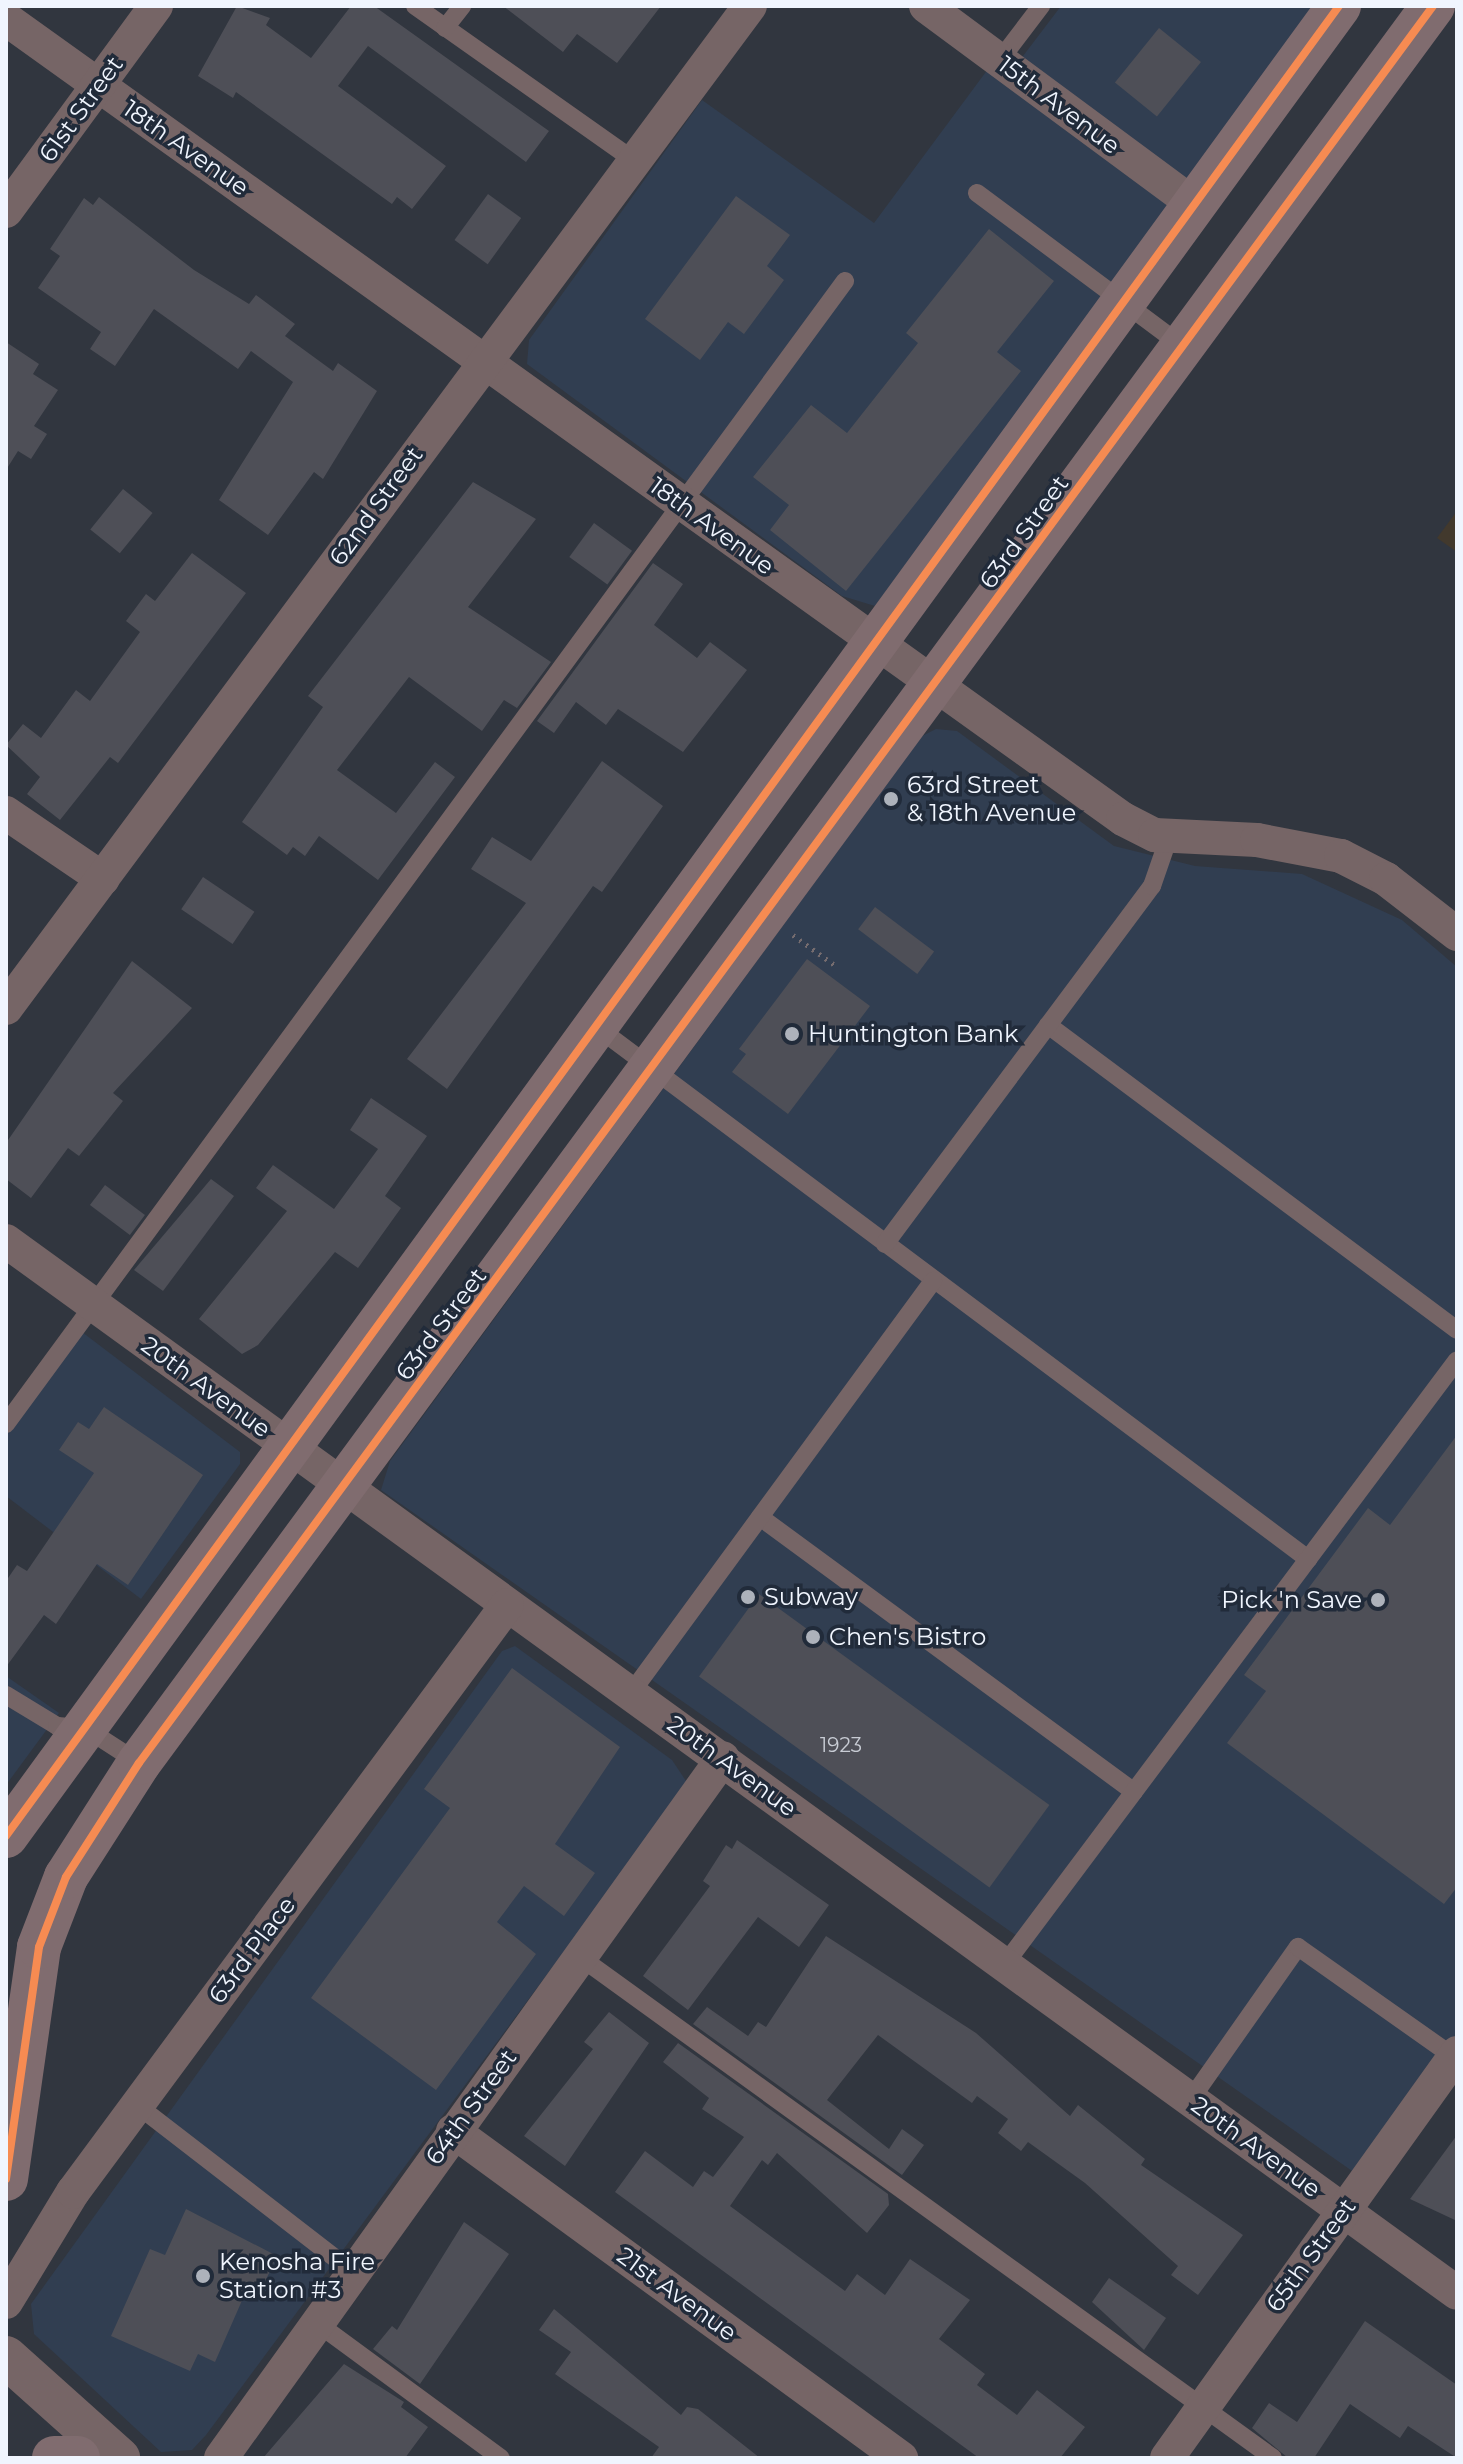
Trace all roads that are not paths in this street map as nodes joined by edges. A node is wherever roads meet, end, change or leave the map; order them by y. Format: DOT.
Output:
graph roads {
  1 [pos="156,6"];
  2 [pos="415,6"];
  3 [pos="462,6"];
  4 [pos="750,6"];
  5 [pos="926,6"];
  6 [pos="1041,6"];
  7 [pos="1339,6"];
  8 [pos="1433,6"];
  9 [pos="6,19"];
  10 [pos="445,28"];
  11 [pos="1000,60"];
  12 [pos="98,85"];
  13 [pos="633,160"];
  14 [pos="977,193"];
  15 [pos="1192,203"];
  16 [pos="6,211"];
  17 [pos="845,281"];
  18 [pos="1124,300"];
  19 [pos="1182,346"];
  20 [pos="484,359"];
  21 [pos="682,504"];
  22 [pos="878,646"];
  23 [pos="936,687"];
  24 [pos="6,813"];
  25 [pos="1169,837"];
  26 [pos="103,879"];
  27 [pos="1457,934"];
  28 [pos="6,1008"];
  29 [pos="1048,1025"];
  30 [pos="598,1028"];
  31 [pos="655,1070"];
  32 [pos="6,1241"];
  33 [pos="885,1244"];
  34 [pos="933,1281"];
  35 [pos="94,1305"];
  36 [pos="1457,1330"];
  37 [pos="1457,1360"];
  38 [pos="6,1424"];
  39 [pos="290,1449"];
  40 [pos="345,1486"];
  41 [pos="760,1517"];
  42 [pos="1308,1559"];
  43 [pos="507,1605"];
  44 [pos="631,1693"];
  45 [pos="6,1695"];
  46 [pos="85,1728"];
  47 [pos="723,1758"];
  48 [pos="139,1763"];
  49 [pos="1134,1792"];
  50 [pos="6,1836"];
  51 [pos="580,1957"];
  52 [pos="1005,1964"];
  53 [pos="1456,2055"];
  54 [pos="1191,2099"];
  55 [pos="137,2105"];
  56 [pos="453,2131"];
  57 [pos="6,2179"];
  58 [pos="1343,2210"];
  59 [pos="353,2272"];
  60 [pos="1457,2293"];
  61 [pos="6,2302"];
  62 [pos="317,2323"];
  63 [pos="6,2357"];
  64 [pos="1203,2407"];
  65 [pos="54,2458"];
  66 [pos="78,2458"];
  67 [pos="119,2458"];
  68 [pos="221,2458"];
  69 [pos="501,2458"];
  70 [pos="901,2458"];
  71 [pos="1167,2458"];
  72 [pos="1273,2458"];
  1 -- 12 [label="street, 61st Street"];
  2 -- 10 [label="lane"];
  3 -- 10 [label="lane"];
  4 -- 13 [label="street, 62nd Street"];
  5 -- 11 [label="street, 15th Avenue"];
  6 -- 11 [label="lane"];
  7 -- 15 [label="main road, 63rd Street"];
  8 -- 19 [label="main road, 63rd Street"];
  9 -- 12 [label="street, 18th Avenue"];
  10 -- 13 [label="lane"];
  11 -- 15 [label="street, 15th Avenue"];
  12 -- 16 [label="street, 61st Street"];
  12 -- 20 [label="street, 18th Avenue"];
  13 -- 20 [label="street, 62nd Street"];
  14 -- 18 [label="lane"];
  15 -- 18 [label="main road, 63rd Street"];
  17 -- 21 [label="lane"];
  18 -- 19 [label="lane"];
  18 -- 22 [label="main road, 63rd Street"];
  19 -- 23 [label="main road, 63rd Street"];
  20 -- 21 [label="street, 18th Avenue"];
  20 -- 26 [label="street, 62nd Street"];
  21 -- 22 [label="street, 18th Avenue"];
  21 -- 35 [label="lane"];
  22 -- 23 [label="street, 18th Avenue"];
  22 -- 30 [label="main road, 63rd Street"];
  23 -- 25 [label="street, 18th Avenue"];
  23 -- 31 [label="main road, 63rd Street"];
  24 -- 26 [label="street"];
  25 -- 27 [label="street, 18th Avenue"];
  25 -- 29 [label="lane"];
  26 -- 28 [label="street, 62nd Street"];
  29 -- 33 [label="lane"];
  29 -- 36 [label="lane"];
  30 -- 31 [label="lane"];
  30 -- 39 [label="main road, 63rd Street"];
  31 -- 33 [label="lane"];
  31 -- 40 [label="main road, 63rd Street"];
  32 -- 35 [label="street, 20th Avenue"];
  33 -- 34 [label="lane"];
  34 -- 41 [label="lane"];
  34 -- 42 [label="lane"];
  35 -- 38 [label="lane"];
  35 -- 39 [label="street, 20th Avenue"];
  37 -- 42 [label="lane"];
  39 -- 40 [label="street, 20th Avenue"];
  39 -- 46 [label="main road, 63rd Street"];
  40 -- 43 [label="street, 20th Avenue"];
  40 -- 48 [label="main road, 63rd Street"];
  41 -- 44 [label="lane"];
  41 -- 49 [label="lane"];
  42 -- 49 [label="lane"];
  43 -- 44 [label="street, 20th Avenue"];
  43 -- 55 [label="street, 63rd Place"];
  44 -- 47 [label="street, 20th Avenue"];
  45 -- 46 [label="lane"];
  46 -- 48 [label="lane"];
  46 -- 50 [label="main road, 63rd Street"];
  47 -- 51 [label="street, 64th Street"];
  47 -- 52 [label="street, 20th Avenue"];
  48 -- 57 [label="main road, 63rd Street"];
  49 -- 52 [label="lane"];
  51 -- 56 [label="street, 64th Street"];
  51 -- 64 [label="lane"];
  52 -- 54 [label="street, 20th Avenue"];
  53 -- 54 [label="lane"];
  53 -- 58 [label="street, 65th Street"];
  54 -- 58 [label="street, 20th Avenue"];
  55 -- 59 [label="lane"];
  55 -- 61 [label="street, 63rd Place"];
  56 -- 59 [label="street, 64th Street"];
  56 -- 70 [label="street, 21st Avenue"];
  58 -- 60 [label="street, 20th Avenue"];
  58 -- 64 [label="street, 65th Street"];
  59 -- 62 [label="street, 64th Street"];
  62 -- 68 [label="street, 64th Street"];
  62 -- 69 [label="lane"];
  63 -- 67 [label="street"];
  64 -- 71 [label="street, 65th Street"];
  64 -- 72 [label="lane"];
  65 -- 66 [label="main road"];
}
